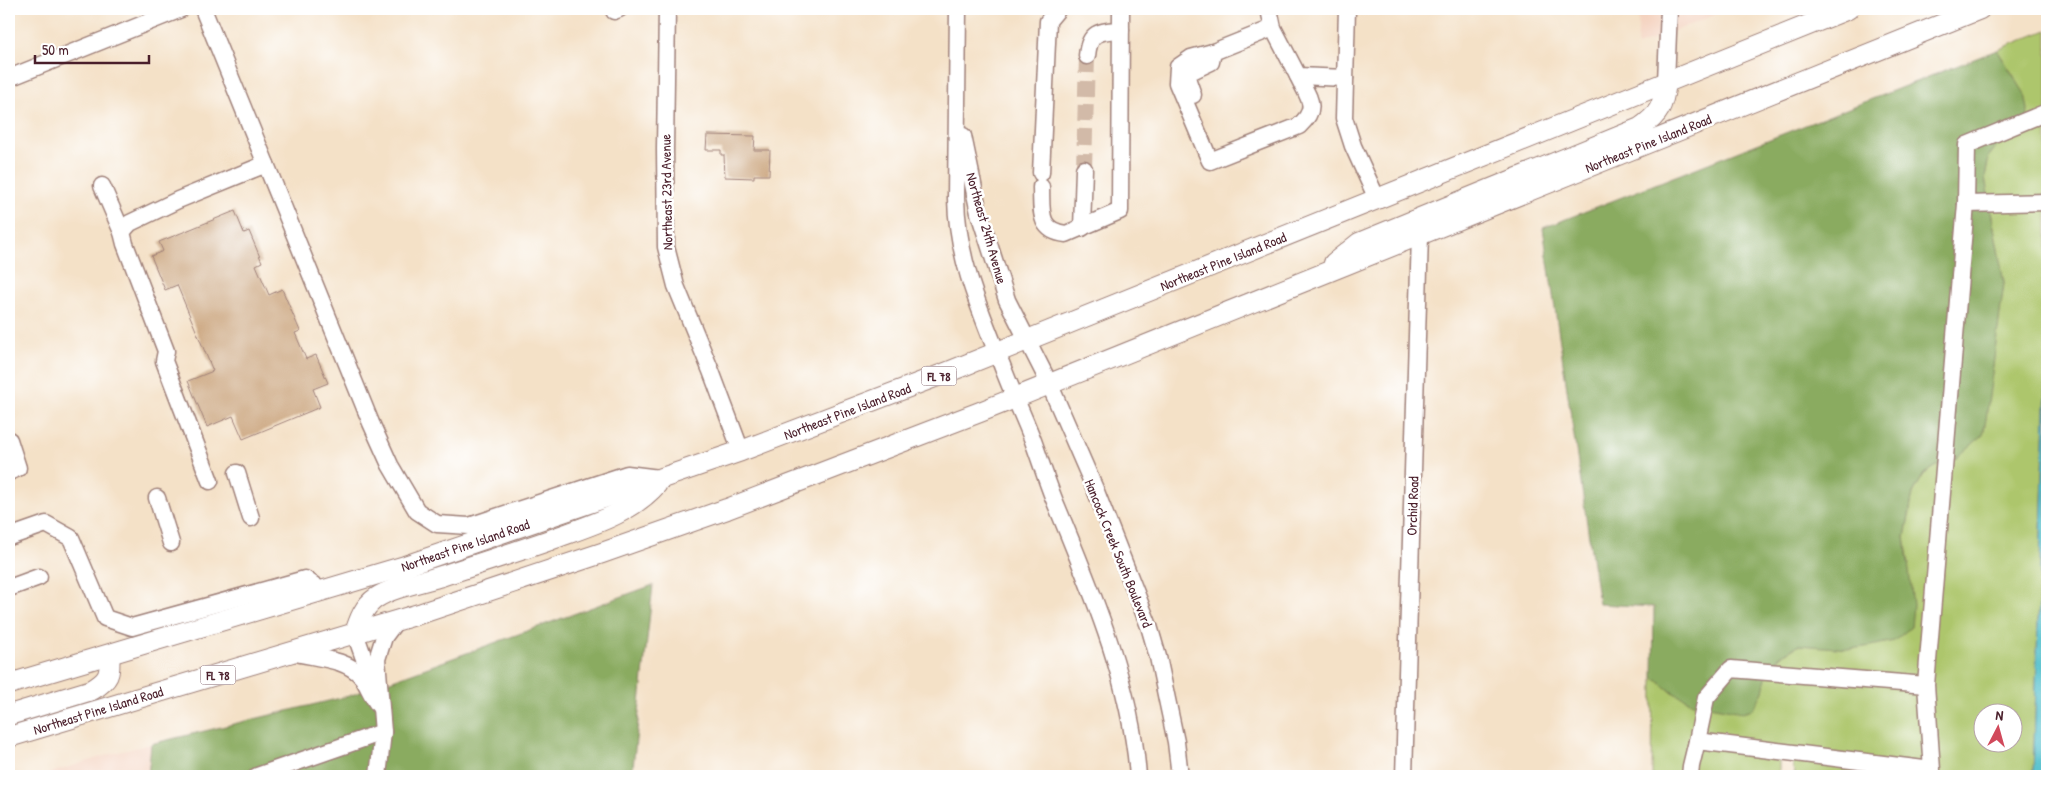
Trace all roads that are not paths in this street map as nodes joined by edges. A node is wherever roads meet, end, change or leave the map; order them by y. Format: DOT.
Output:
graph roads {
  1 [pos="181,9"];
  2 [pos="203,9"];
  3 [pos="668,9"];
  4 [pos="958,9"];
  5 [pos="1058,9"];
  6 [pos="1121,9"];
  7 [pos="1269,9"];
  8 [pos="1347,9"];
  9 [pos="1669,9"];
  10 [pos="1848,9"];
  11 [pos="1980,9"];
  12 [pos="1273,28"];
  13 [pos="1121,30"];
  14 [pos="1087,56"];
  15 [pos="1298,76"];
  16 [pos="9,78"];
  17 [pos="1345,78"];
  18 [pos="1666,82"];
  19 [pos="958,112"];
  20 [pos="2047,112"];
  21 [pos="266,164"];
  22 [pos="1084,169"];
  23 [pos="102,186"];
  24 [pos="1377,199"];
  25 [pos="2047,202"];
  26 [pos="1966,204"];
  27 [pos="1082,228"];
  28 [pos="122,232"];
  29 [pos="1420,235"];
  30 [pos="1316,277"];
  31 [pos="1028,340"];
  32 [pos="997,352"];
  33 [pos="1049,384"];
  34 [pos="1014,398"];
  35 [pos="9,440"];
  36 [pos="741,452"];
  37 [pos="9,472"];
  38 [pos="237,473"];
  39 [pos="662,478"];
  40 [pos="210,481"];
  41 [pos="157,498"];
  42 [pos="252,518"];
  43 [pos="9,536"];
  44 [pos="171,543"];
  45 [pos="39,578"];
  46 [pos="9,588"];
  47 [pos="322,591"];
  48 [pos="396,621"];
  49 [pos="355,633"];
  50 [pos="293,652"];
  51 [pos="109,655"];
  52 [pos="9,684"];
  53 [pos="1926,685"];
  54 [pos="382,709"];
  55 [pos="9,715"];
  56 [pos="383,732"];
  57 [pos="9,737"];
  58 [pos="1697,741"];
  59 [pos="1932,773"];
  60 [pos="257,776"];
  61 [pos="378,776"];
  62 [pos="1138,776"];
  63 [pos="1180,776"];
  64 [pos="1404,776"];
  65 [pos="1690,776"];
  1 -- 16 [label="street"];
  2 -- 21 [label="street"];
  3 -- 36 [label="street, Northeast 23rd Avenue"];
  4 -- 19 [label="street, Northeast 24th Avenue"];
  5 -- 27 [label="street"];
  6 -- 13 [label="street"];
  7 -- 12 [label="street"];
  8 -- 17 [label="street"];
  9 -- 18 [label="street"];
  10 -- 18 [label="main road, Northeast Pine Island Road / FL 78"];
  11 -- 29 [label="main road, Northeast Pine Island Road / FL 78"];
  12 -- 15 [label="street"];
  12 -- 15 [label="street"];
  13 -- 14 [label="street"];
  13 -- 27 [label="street"];
  15 -- 17 [label="street"];
  17 -- 24 [label="street"];
  18 -- 24 [label="main road, Northeast Pine Island Road / FL 78"];
  18 -- 30 [label="main road, Northeast Pine Island Road"];
  19 -- 31 [label="street, Northeast 24th Avenue"];
  19 -- 32 [label="street, Northeast 24th Avenue"];
  20 -- 26 [label="street"];
  21 -- 28 [label="street"];
  21 -- 39 [label="street"];
  22 -- 27 [label="street"];
  23 -- 28 [label="street"];
  24 -- 31 [label="main road, Northeast Pine Island Road / FL 78"];
  25 -- 26 [label="street"];
  26 -- 53 [label="street"];
  28 -- 40 [label="street"];
  29 -- 30 [label="main road, Northeast Pine Island Road / FL 78"];
  29 -- 64 [label="street, Orchid Road"];
  30 -- 33 [label="main road, Northeast Pine Island Road / FL 78"];
  31 -- 32 [label="main road, Northeast Pine Island Road / FL 78"];
  31 -- 33 [label="street, Hancock Creek South Boulevard"];
  32 -- 34 [label="street"];
  32 -- 36 [label="main road, Northeast Pine Island Road / FL 78"];
  33 -- 34 [label="main road, Northeast Pine Island Road / FL 78"];
  33 -- 63 [label="street, Hancock Creek South Boulevard"];
  34 -- 48 [label="main road, Northeast Pine Island Road / FL 78"];
  34 -- 62 [label="street"];
  35 -- 37 [label="street"];
  36 -- 39 [label="main road, Northeast Pine Island Road / FL 78"];
  38 -- 42 [label="street"];
  39 -- 47 [label="main road, Northeast Pine Island Road / FL 78"];
  39 -- 49 [label="main road"];
  41 -- 44 [label="street"];
  43 -- 47 [label="street"];
  45 -- 46 [label="street"];
  47 -- 51 [label="main road, Northeast Pine Island Road / FL 78"];
  48 -- 49 [label="main road, Northeast Pine Island Road / FL 78"];
  48 -- 54 [label="street"];
  49 -- 50 [label="main road, Northeast Pine Island Road / FL 78"];
  49 -- 54 [label="street"];
  50 -- 54 [label="street"];
  50 -- 57 [label="main road, Northeast Pine Island Road / FL 78"];
  51 -- 52 [label="main road, Northeast Pine Island Road / FL 78"];
  51 -- 55 [label="main road"];
  53 -- 58 [label="street"];
  53 -- 59 [label="street"];
  54 -- 56 [label="street"];
  56 -- 60 [label="street"];
  56 -- 61 [label="street"];
  58 -- 59 [label="street"];
  58 -- 65 [label="street"];
}
